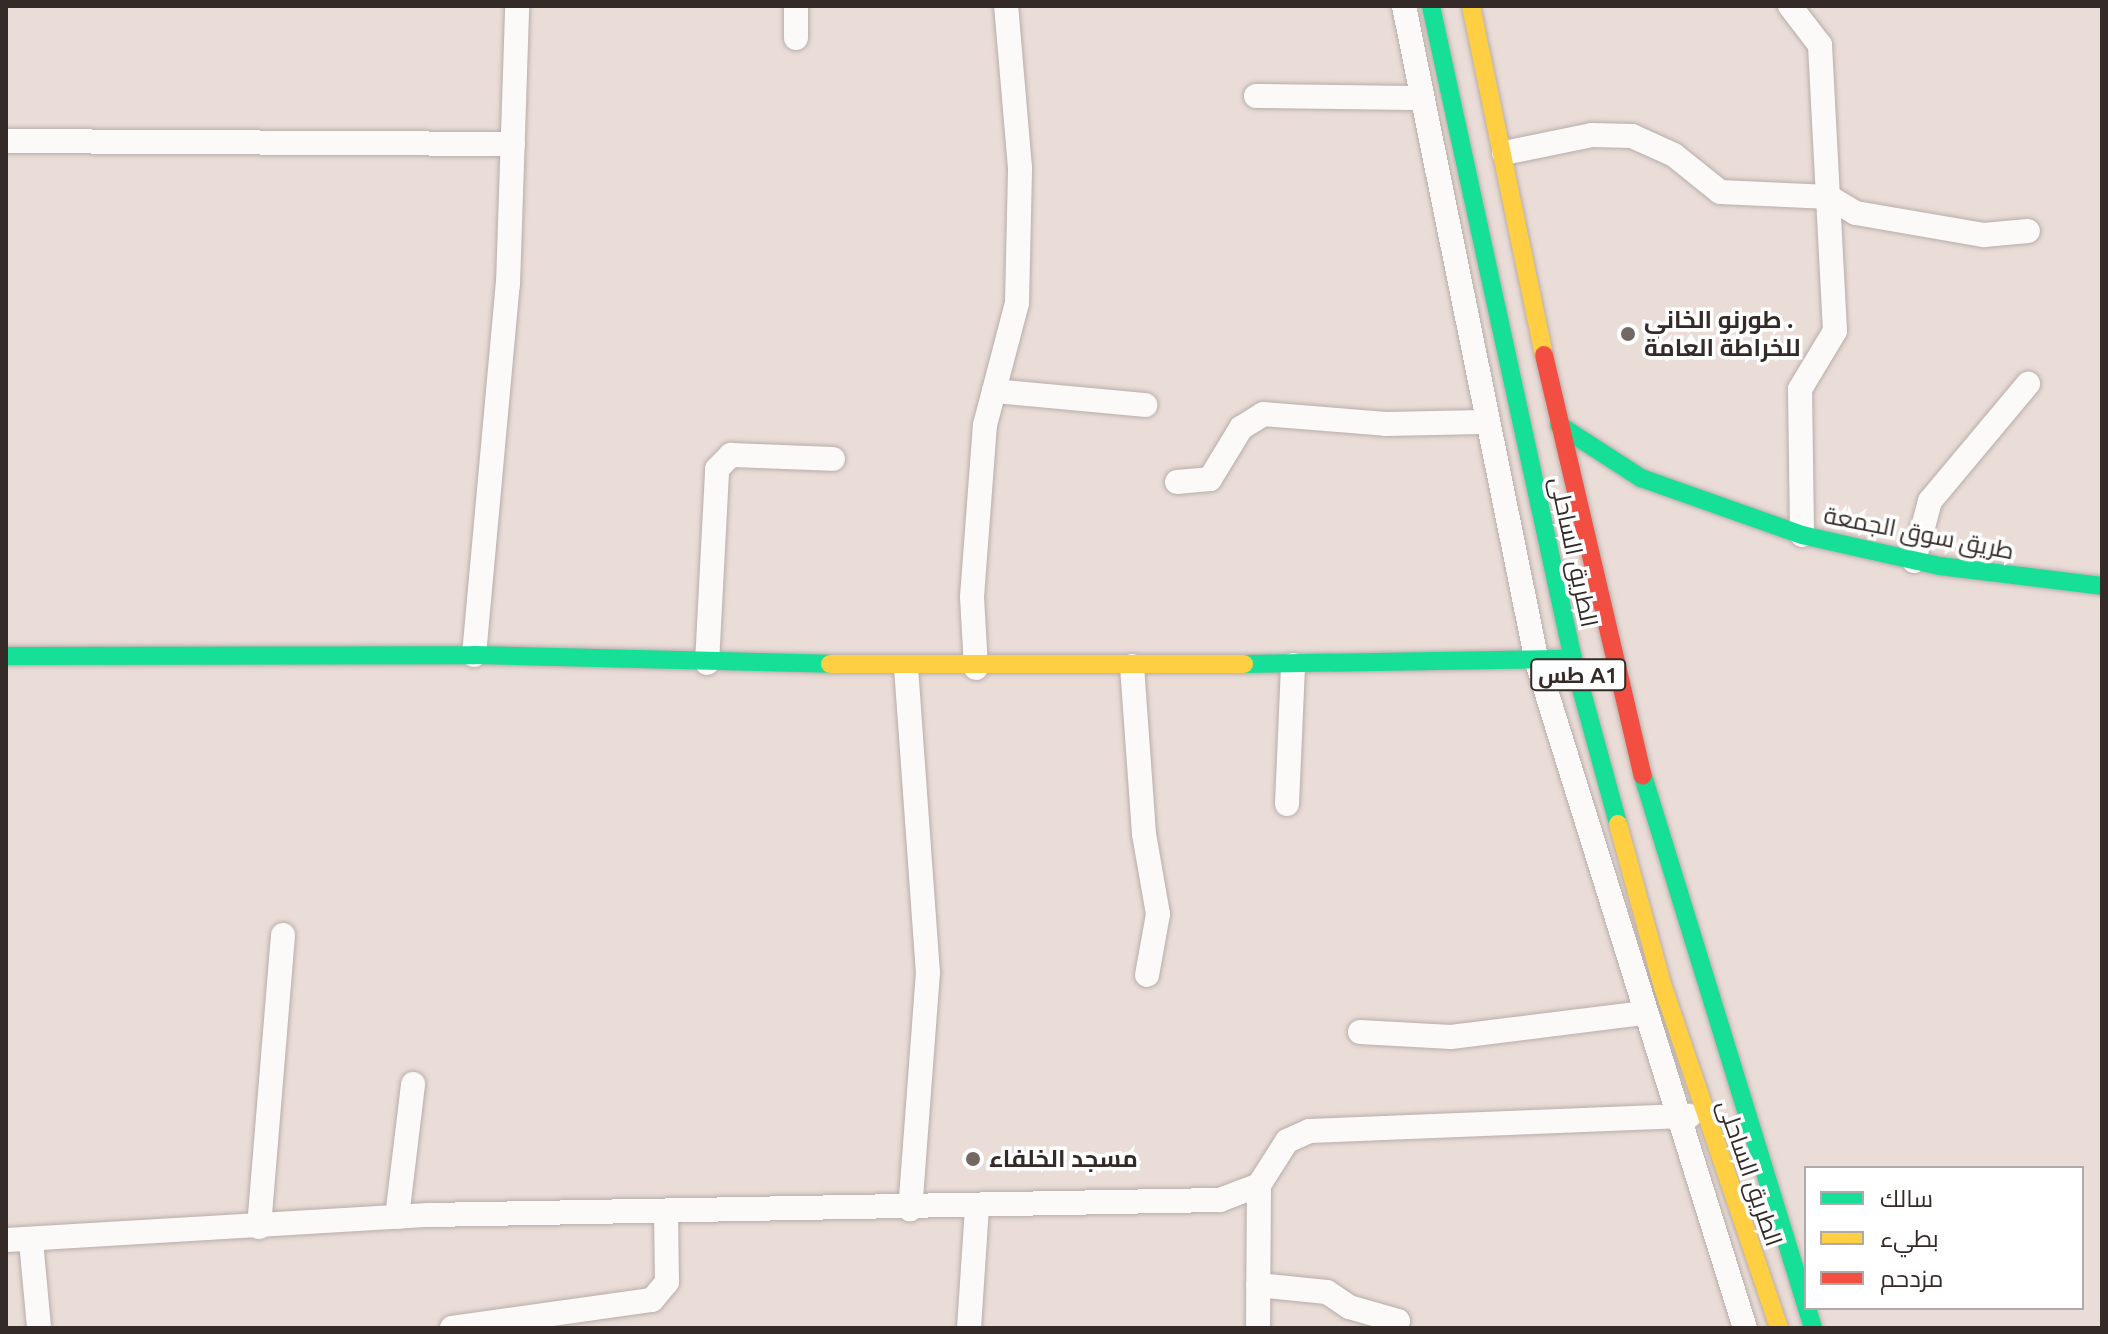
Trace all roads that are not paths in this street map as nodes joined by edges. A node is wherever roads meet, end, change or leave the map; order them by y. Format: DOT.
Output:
graph roads {
  1 [pos="517,6"];
  2 [pos="796,6"];
  3 [pos="1006,6"];
  4 [pos="1404,6"];
  5 [pos="1431,6"];
  6 [pos="1471,6"];
  7 [pos="1790,6"];
  8 [pos="796,38"];
  9 [pos="1256,96"];
  10 [pos="1419,98"];
  11 [pos="6,141"];
  12 [pos="513,144"];
  13 [pos="1504,153"];
  14 [pos="1829,197"];
  15 [pos="2028,231"];
  16 [pos="2028,384"];
  17 [pos="994,391"];
  18 [pos="1145,405"];
  19 [pos="1483,422"];
  20 [pos="1559,425"];
  21 [pos="833,459"];
  22 [pos="1641,478"];
  23 [pos="1177,482"];
  24 [pos="1579,514"];
  25 [pos="1802,535"];
  26 [pos="1914,561"];
  27 [pos="2102,586"];
  28 [pos="474,655"];
  29 [pos="6,656"];
  30 [pos="1573,659"];
  31 [pos="1537,662"];
  32 [pos="707,663"];
  33 [pos="1293,665"];
  34 [pos="1132,666"];
  35 [pos="906,667"];
  36 [pos="976,668"];
  37 [pos="1287,804"];
  38 [pos="283,935"];
  39 [pos="1147,975"];
  40 [pos="1643,1013"];
  41 [pos="1360,1032"];
  42 [pos="413,1084"];
  43 [pos="1741,1115"];
  44 [pos="1675,1116"];
  45 [pos="1704,1116"];
  46 [pos="1259,1185"];
  47 [pos="910,1209"];
  48 [pos="977,1209"];
  49 [pos="666,1211"];
  50 [pos="397,1217"];
  51 [pos="259,1227"];
  52 [pos="6,1240"];
  53 [pos="31,1241"];
  54 [pos="1258,1285"];
  55 [pos="1804,1301"];
  56 [pos="1398,1321"];
  57 [pos="39,1328"];
  58 [pos="452,1328"];
  59 [pos="969,1328"];
  60 [pos="1258,1328"];
  61 [pos="1745,1328"];
  62 [pos="1779,1328"];
  1 -- 12 [label="street"];
  2 -- 8 [label="street"];
  3 -- 17 [label="street"];
  4 -- 10 [label="street"];
  5 -- 30 [label="main road, الطريق الساحلى / طس A1"];
  6 -- 13 [label="main road, الطريق الساحلى / طس A1"];
  7 -- 14 [label="street"];
  9 -- 10 [label="street"];
  10 -- 19 [label="street"];
  11 -- 12 [label="street"];
  12 -- 28 [label="street"];
  13 -- 14 [label="street"];
  13 -- 20 [label="main road, الطريق الساحلى / طس A1"];
  14 -- 15 [label="street"];
  14 -- 25 [label="street"];
  16 -- 26 [label="street"];
  17 -- 18 [label="street"];
  17 -- 36 [label="street"];
  19 -- 23 [label="street"];
  19 -- 31 [label="street"];
  20 -- 22 [label="main road, طريق سوق الجمعة"];
  20 -- 24 [label="main road, الطريق الساحلى / طس A1"];
  21 -- 32 [label="street"];
  22 -- 24 [label="main road, طريق سوق الجمعة"];
  22 -- 25 [label="main road, طريق سوق الجمعة"];
  24 -- 43 [label="main road, الطريق الساحلى / طس A1"];
  25 -- 26 [label="main road, طريق سوق الجمعة"];
  26 -- 27 [label="main road, طريق سوق الجمعة"];
  28 -- 29 [label="main road"];
  28 -- 32 [label="main road"];
  30 -- 31 [label="main road"];
  30 -- 45 [label="main road, الطريق الساحلى / طس A1"];
  31 -- 33 [label="main road"];
  31 -- 40 [label="street"];
  32 -- 35 [label="main road"];
  33 -- 34 [label="main road"];
  33 -- 37 [label="street"];
  34 -- 36 [label="main road"];
  34 -- 39 [label="street"];
  35 -- 36 [label="main road"];
  35 -- 47 [label="street"];
  38 -- 51 [label="street"];
  40 -- 41 [label="street"];
  40 -- 44 [label="street"];
  42 -- 50 [label="street"];
  43 -- 45 [label="street"];
  43 -- 55 [label="main road, الطريق الساحلى / طس A1"];
  44 -- 45 [label="street"];
  44 -- 46 [label="street"];
  44 -- 61 [label="street"];
  45 -- 62 [label="main road, الطريق الساحلى / طس A1"];
  46 -- 48 [label="street"];
  46 -- 54 [label="street"];
  47 -- 48 [label="street"];
  47 -- 49 [label="street"];
  48 -- 59 [label="street"];
  49 -- 50 [label="street"];
  49 -- 58 [label="street"];
  50 -- 51 [label="street"];
  51 -- 53 [label="street"];
  52 -- 53 [label="street"];
  53 -- 57 [label="street"];
  54 -- 56 [label="street"];
  54 -- 60 [label="street"];
}
